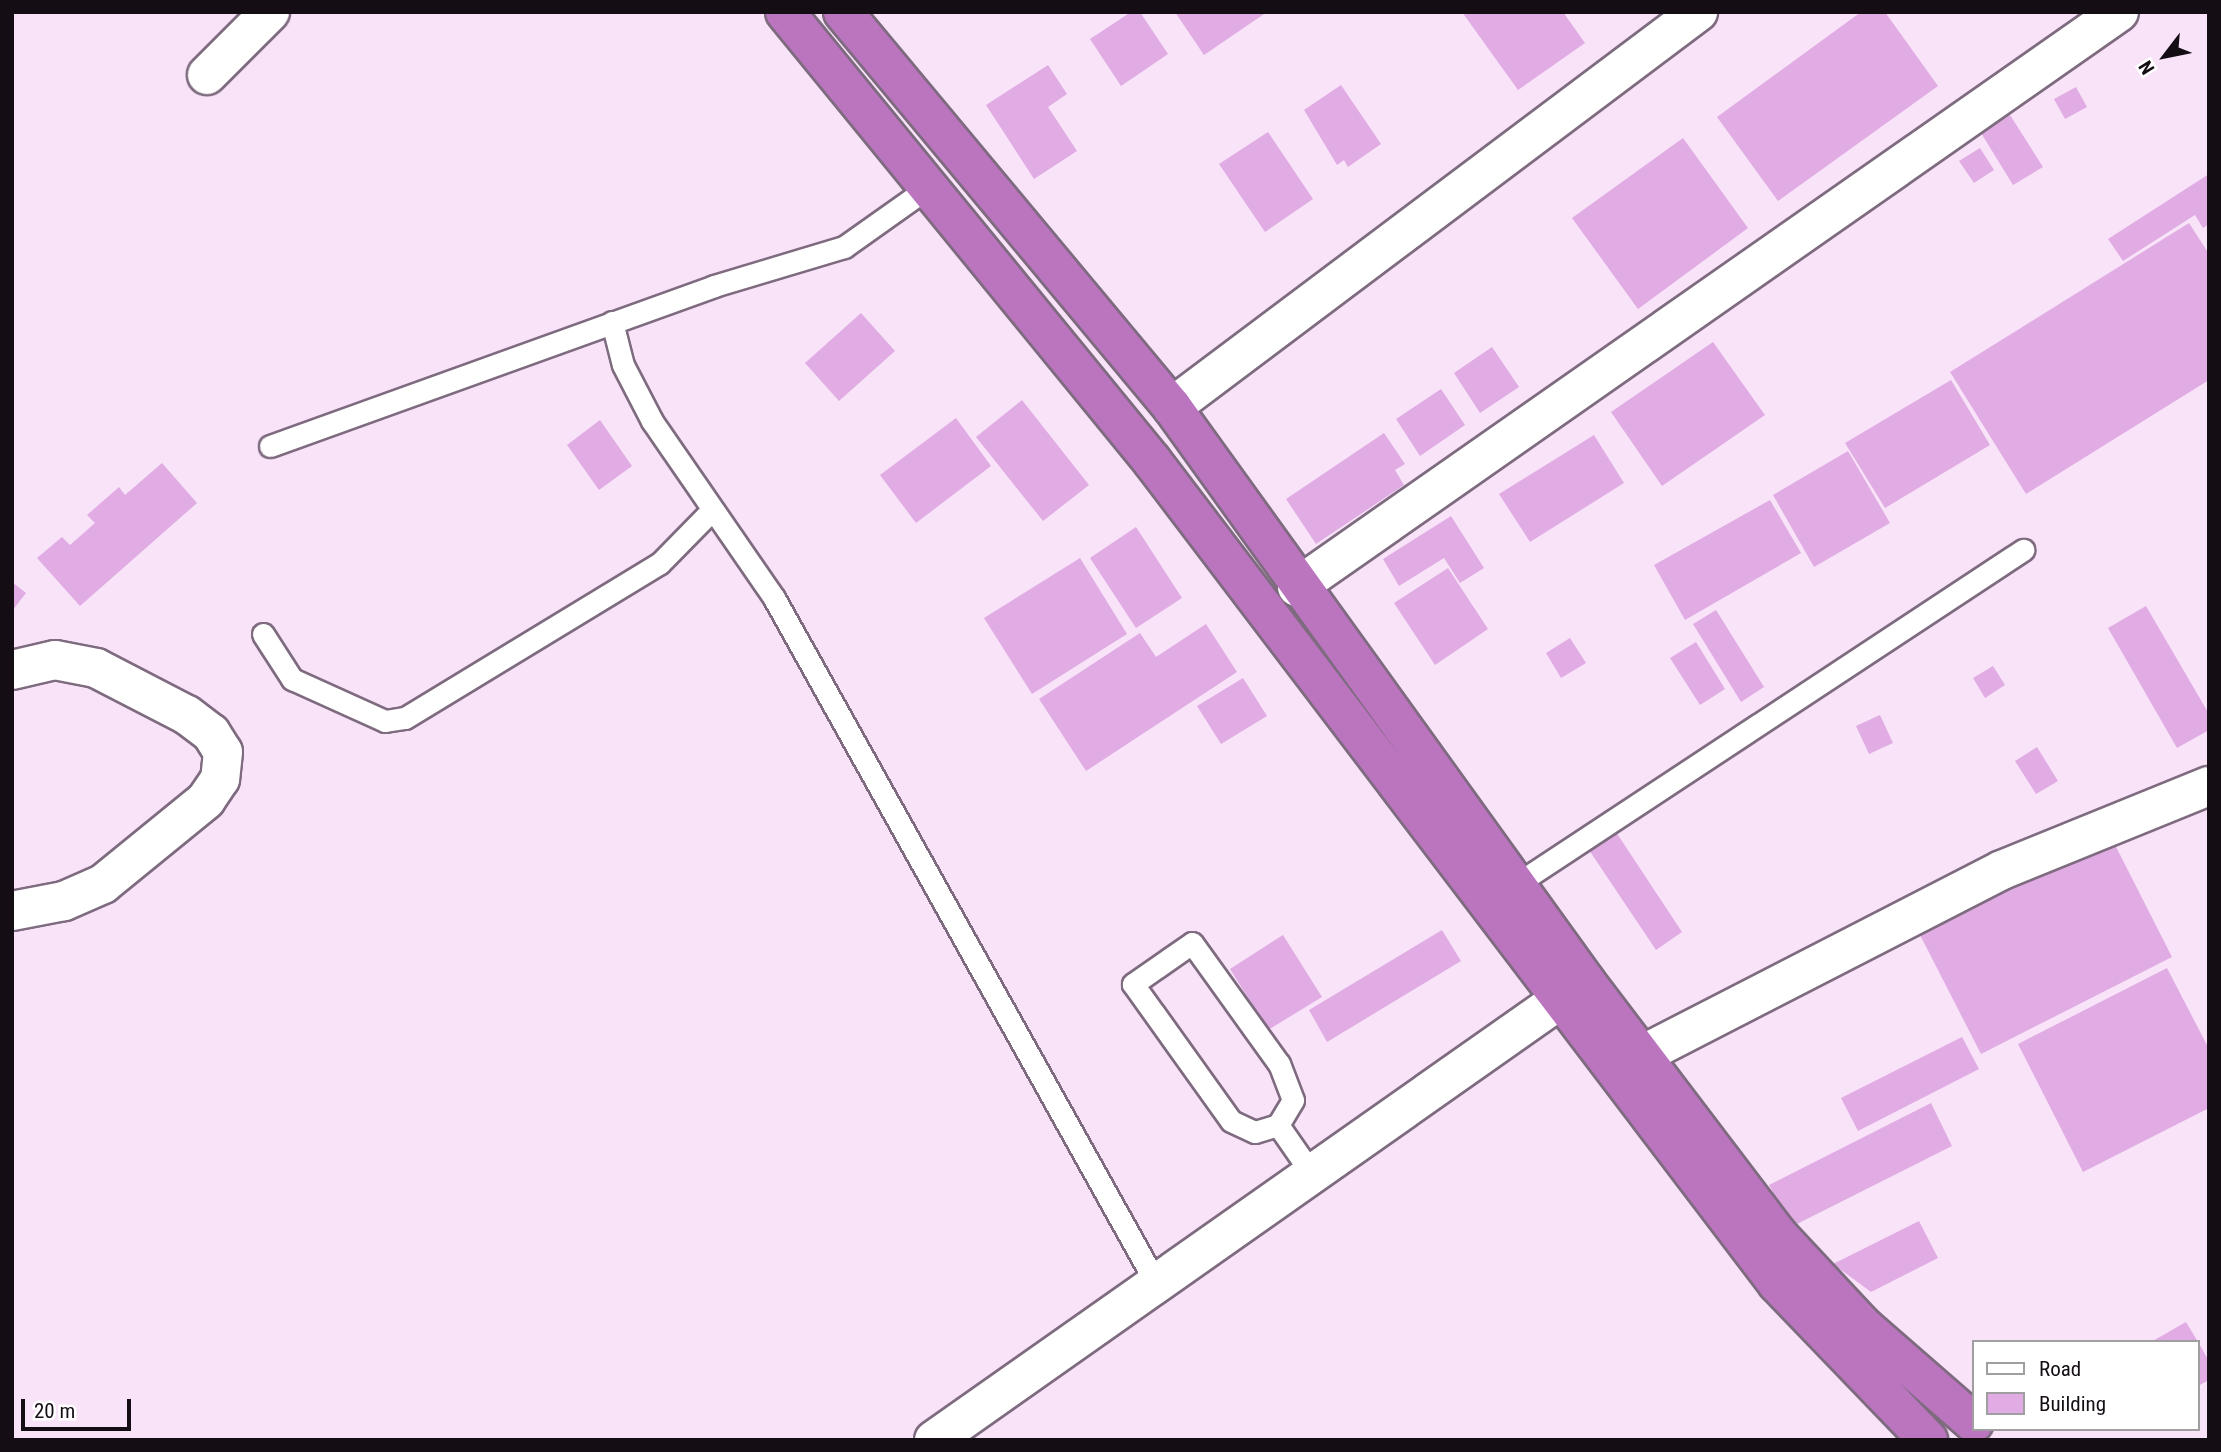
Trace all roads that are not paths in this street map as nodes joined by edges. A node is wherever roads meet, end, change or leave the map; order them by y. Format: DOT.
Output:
graph roads {
  1 [pos="270,12"];
  2 [pos="785,12"];
  3 [pos="843,12"];
  4 [pos="1698,12"];
  5 [pos="2119,12"];
  6 [pos="207,75"];
  7 [pos="930,186"];
  8 [pos="612,322"];
  9 [pos="1172,407"];
  10 [pos="270,446"];
  11 [pos="712,510"];
  12 [pos="2023,550"];
  13 [pos="1297,587"];
  14 [pos="263,634"];
  15 [pos="12,670"];
  16 [pos="2209,786"];
  17 [pos="1515,885"];
  18 [pos="12,911"];
  19 [pos="1558,1001"];
  20 [pos="1640,1056"];
  21 [pos="1278,1125"];
  22 [pos="1312,1174"];
  23 [pos="1156,1283"];
  24 [pos="1972,1421"];
  25 [pos="940,1438"];
  26 [pos="1928,1440"];
  1 -- 6 [label="street"];
  2 -- 7 [label="highway"];
  3 -- 9 [label="highway"];
  4 -- 9 [label="street"];
  5 -- 13 [label="street"];
  7 -- 8 [label="lane"];
  7 -- 19 [label="highway"];
  8 -- 10 [label="lane"];
  8 -- 11 [label="lane"];
  9 -- 13 [label="highway"];
  11 -- 14 [label="lane"];
  11 -- 23 [label="lane"];
  12 -- 17 [label="lane"];
  13 -- 17 [label="highway"];
  15 -- 18 [label="street"];
  16 -- 20 [label="street"];
  17 -- 20 [label="highway"];
  19 -- 22 [label="street"];
  19 -- 26 [label="highway"];
  20 -- 24 [label="highway"];
  21 -- 21 [label="lane"];
  21 -- 22 [label="lane"];
  22 -- 23 [label="street"];
  23 -- 25 [label="street"];
}
